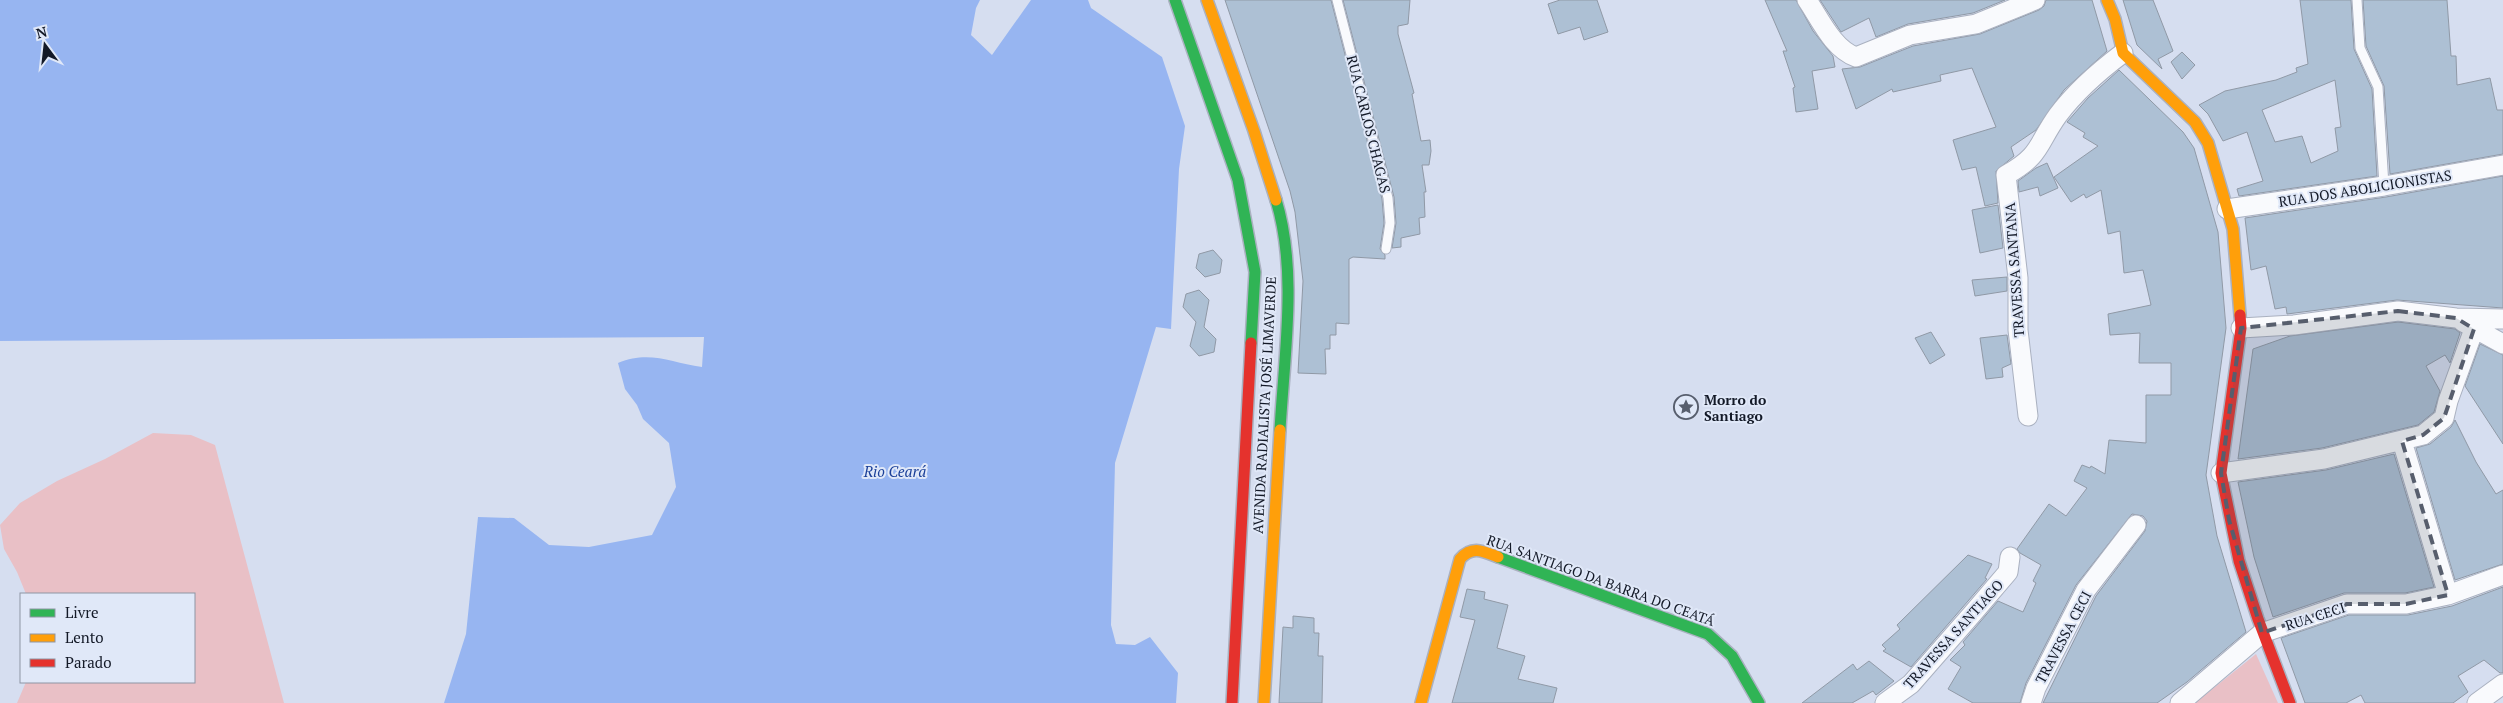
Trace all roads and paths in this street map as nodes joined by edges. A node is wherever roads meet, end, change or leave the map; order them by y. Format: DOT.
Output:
graph roads {
  1 [pos="1175,0"];
  2 [pos="1207,0"];
  3 [pos="1337,0"];
  4 [pos="1807,0"];
  5 [pos="2035,0"];
  6 [pos="2107,0"];
  7 [pos="2357,0"];
  8 [pos="2123,53"];
  9 [pos="2503,165"];
  10 [pos="2384,186"];
  11 [pos="2227,209"];
  12 [pos="1386,249"];
  13 [pos="2456,318"];
  14 [pos="2503,319"];
  15 [pos="2241,328"];
  16 [pos="2474,329"];
  17 [pos="2503,344"];
  18 [pos="2028,416"];
  19 [pos="2402,441"];
  20 [pos="2221,472"];
  21 [pos="2136,525"];
  22 [pos="2010,557"];
  23 [pos="2503,576"];
  24 [pos="2448,595"];
  25 [pos="1236,629"];
  26 [pos="1259,632"];
  27 [pos="2262,634"];
  28 [pos="1233,678"];
  29 [pos="1257,680"];
  30 [pos="2503,684"];
  31 [pos="1232,703"];
  32 [pos="1264,703"];
  33 [pos="1422,703"];
  34 [pos="1759,703"];
  35 [pos="1885,703"];
  36 [pos="2031,703"];
  37 [pos="2180,703"];
  38 [pos="2290,703"];
  39 [pos="2477,703"];
  1 -- 25 [label="main road, AVENIDA RADIALISTA JOSÉ LIMAVERDE"];
  2 -- 26 [label="main road, AVENIDA RADIALISTA JOSÉ LIMAVERDE"];
  3 -- 12 [label="lane, RUA CARLOS CHAGAS"];
  4 -- 5 [label="street"];
  6 -- 8 [label="main road"];
  7 -- 10 [label="lane"];
  8 -- 11 [label="main road"];
  8 -- 18 [label="street, TRAVESSA SANTANA"];
  9 -- 10 [label="street, RUA DOS ABOLICIONISTAS"];
  10 -- 11 [label="street, RUA DOS ABOLICIONISTAS"];
  11 -- 15 [label="main road"];
  13 -- 14 [label="street"];
  13 -- 15 [label="street"];
  13 -- 16 [label="street"];
  15 -- 20 [label="main road"];
  16 -- 17 [label="street"];
  16 -- 19 [label="street"];
  19 -- 20 [label="street"];
  19 -- 24 [label="street"];
  20 -- 27 [label="main road"];
  21 -- 36 [label="street, TRAVESSA CECI"];
  22 -- 35 [label="street, TRAVESSA SANTIAGO"];
  23 -- 24 [label="street, RUA CECI"];
  24 -- 27 [label="street, RUA CECI"];
  25 -- 26 [label="main road"];
  25 -- 28 [label="main road, AVENIDA RADIALISTA JOSÉ LIMAVERDE"];
  26 -- 29 [label="main road, AVENIDA RADIALISTA JOSÉ LIMAVERDE"];
  27 -- 37 [label="street, RUA CECI"];
  27 -- 38 [label="main road"];
  28 -- 29 [label="main road"];
  28 -- 31 [label="main road, AVENIDA RADIALISTA JOSÉ LIMAVERDE"];
  29 -- 32 [label="main road, AVENIDA RADIALISTA JOSÉ LIMAVERDE"];
  30 -- 39 [label="street"];
  33 -- 34 [label="main road, RUA SANTIAGO DA BARRA DO CEATÁ"];
}
